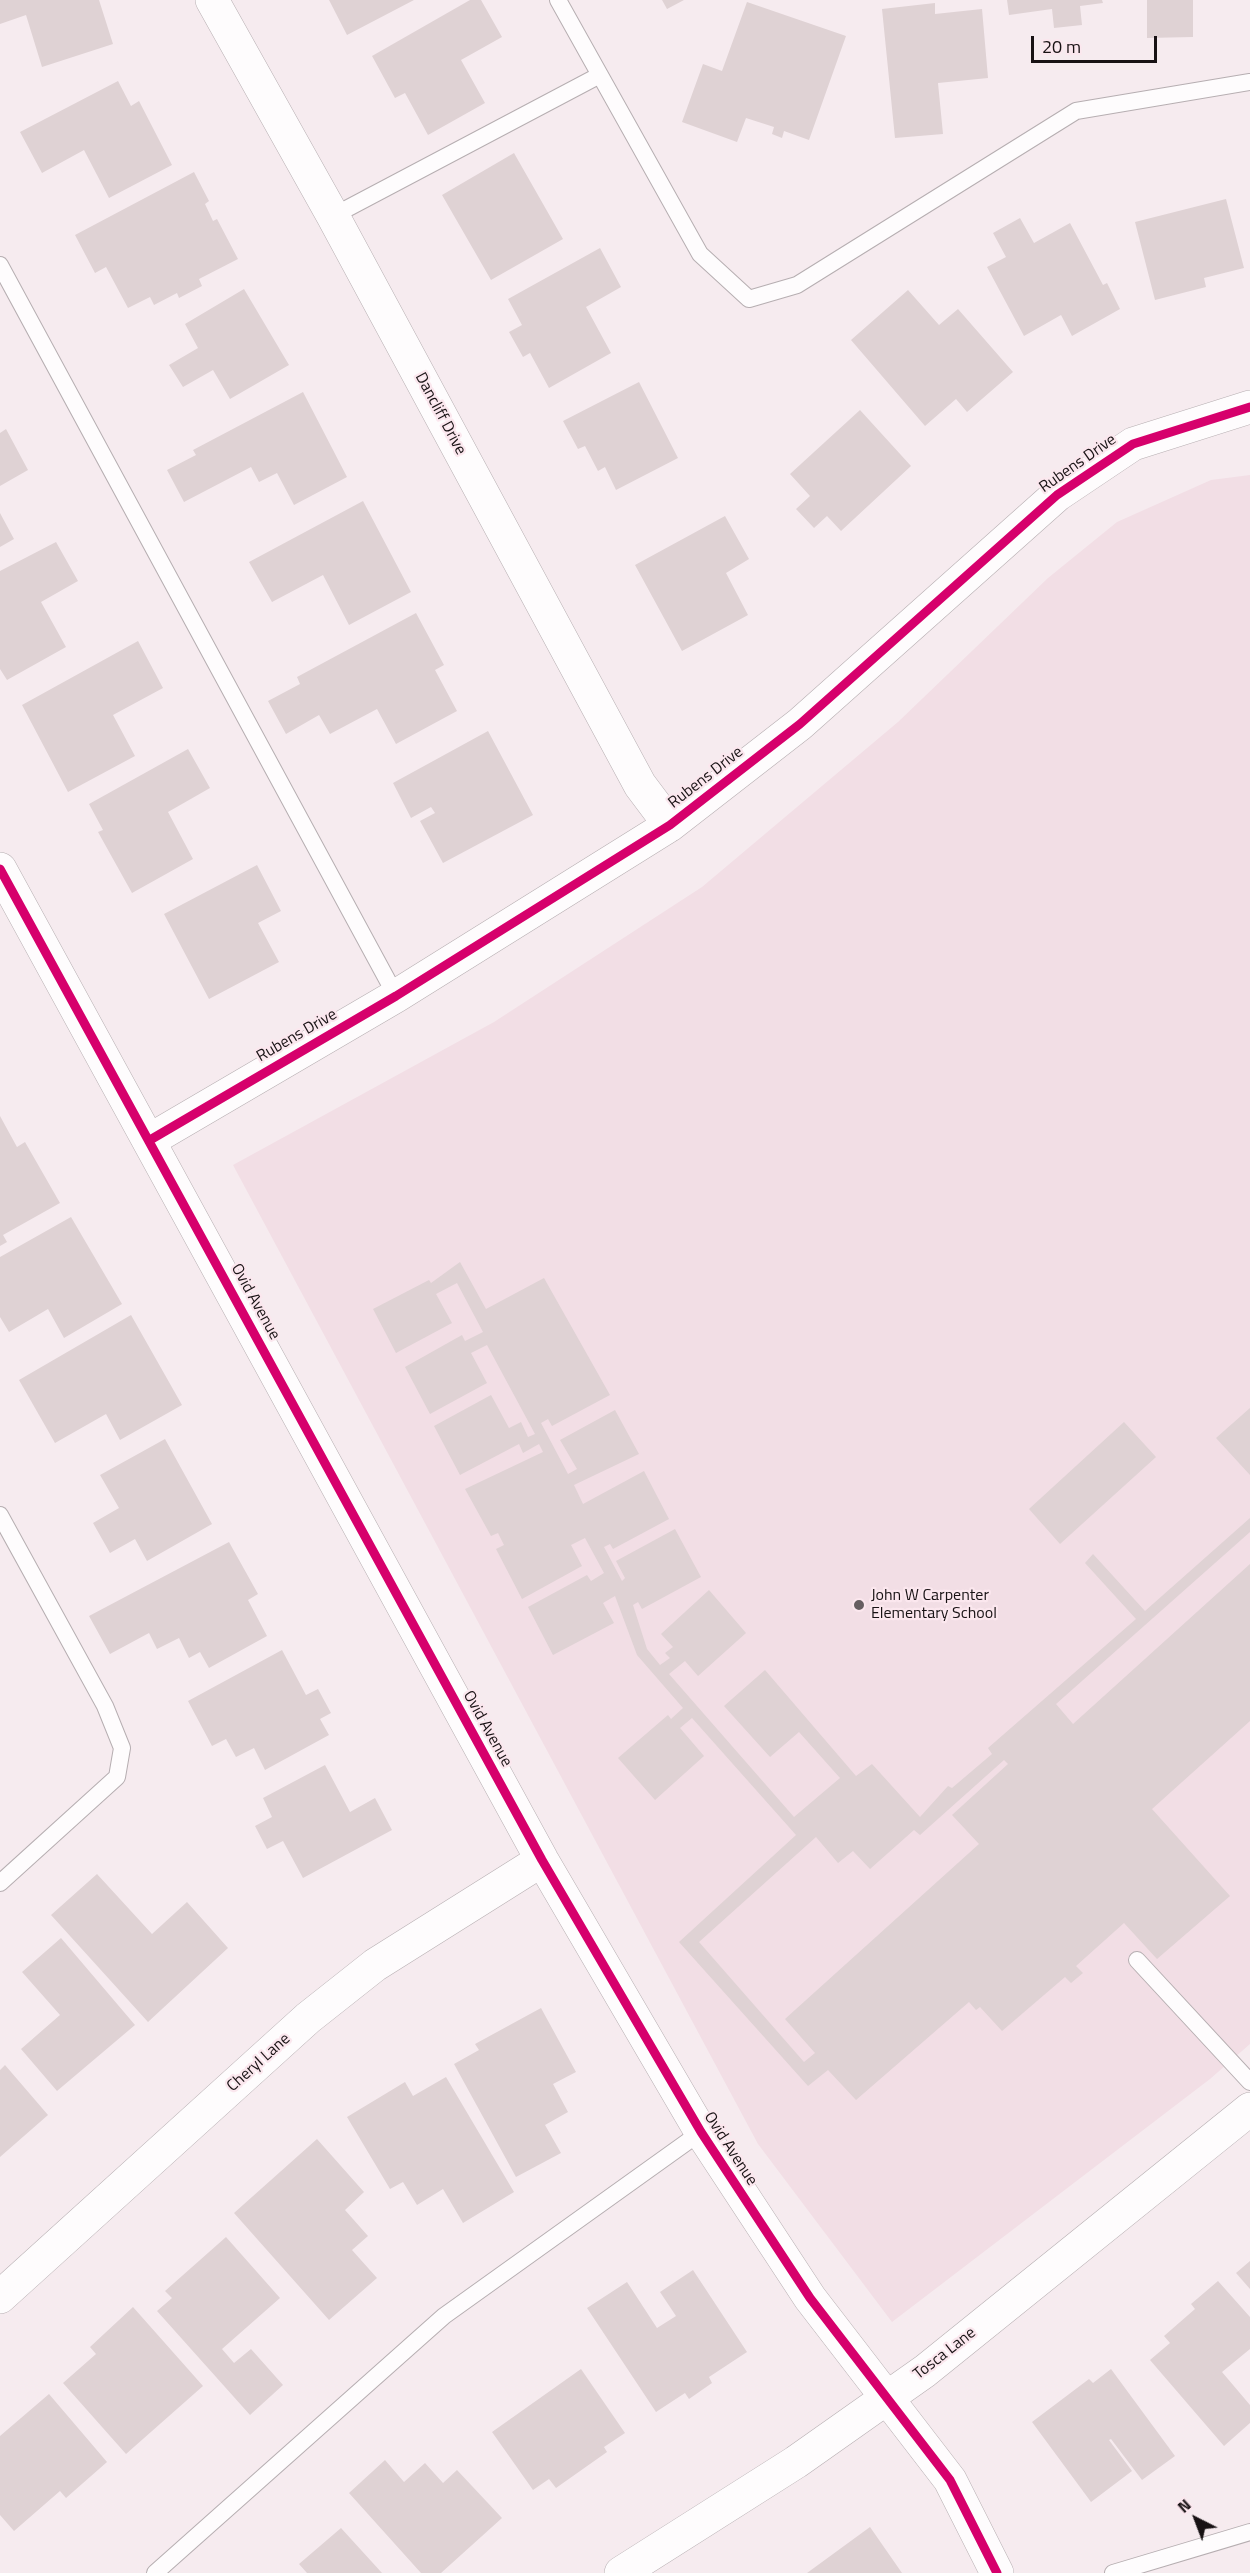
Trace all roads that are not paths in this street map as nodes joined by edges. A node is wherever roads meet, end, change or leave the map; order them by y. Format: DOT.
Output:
graph roads {
  1 [pos="212,0"];
  2 [pos="558,0"];
  3 [pos="600,75"];
  4 [pos="1250,82"];
  5 [pos="333,216"];
  6 [pos="0,265"];
  7 [pos="1250,407"];
  8 [pos="670,825"];
  9 [pos="0,869"];
  10 [pos="396,996"];
  11 [pos="150,1140"];
  12 [pos="0,1515"];
  13 [pos="542,1860"];
  14 [pos="0,1883"];
  15 [pos="1137,1960"];
  16 [pos="1250,2082"];
  17 [pos="1250,2109"];
  18 [pos="701,2132"];
  19 [pos="0,2297"];
  20 [pos="887,2397"];
  21 [pos="1250,2532"];
  22 [pos="155,2573"];
  23 [pos="621,2573"];
  24 [pos="997,2573"];
  25 [pos="1113,2573"];
  1 -- 5 [label="street, Dancliff Drive"];
  2 -- 3 [label="lane"];
  3 -- 4 [label="lane"];
  3 -- 5 [label="lane"];
  5 -- 8 [label="street, Dancliff Drive"];
  6 -- 10 [label="lane"];
  7 -- 8 [label="street, Rubens Drive"];
  8 -- 10 [label="street, Rubens Drive"];
  9 -- 11 [label="street, Ovid Avenue"];
  10 -- 11 [label="street, Rubens Drive"];
  11 -- 13 [label="street, Ovid Avenue"];
  12 -- 14 [label="lane"];
  13 -- 18 [label="street, Ovid Avenue"];
  13 -- 19 [label="street, Cheryl Lane"];
  15 -- 16 [label="lane"];
  17 -- 20 [label="street, Tosca Lane"];
  18 -- 20 [label="street, Ovid Avenue"];
  18 -- 22 [label="lane"];
  20 -- 23 [label="street, Tosca Lane"];
  20 -- 24 [label="street, Ovid Avenue"];
  21 -- 25 [label="lane"];
}
